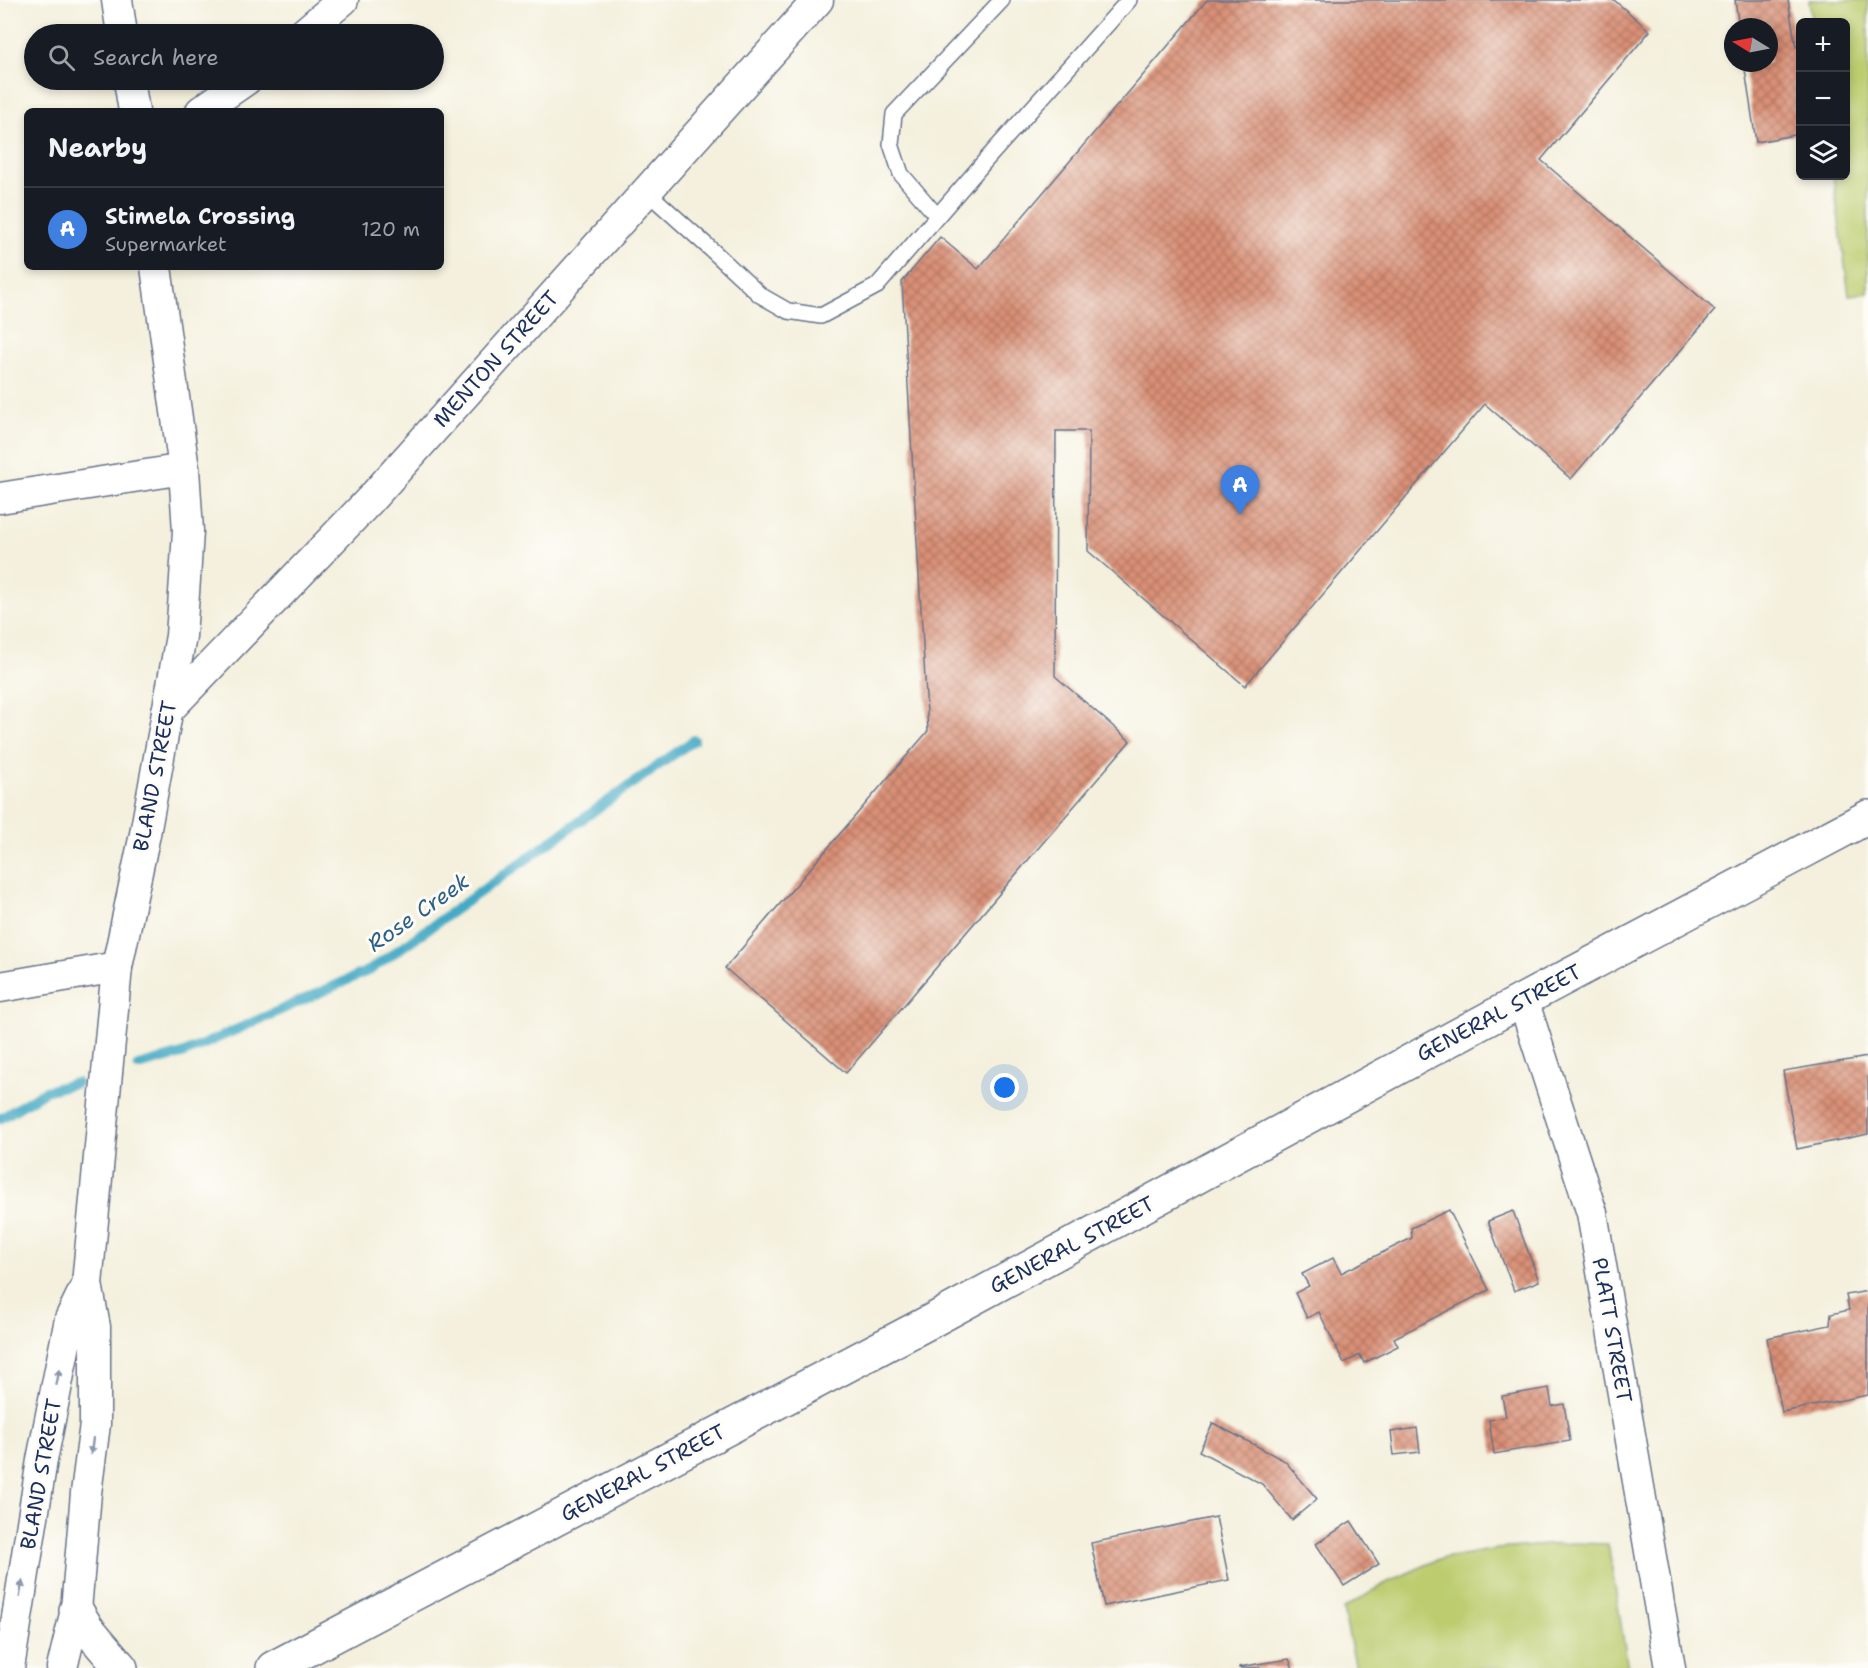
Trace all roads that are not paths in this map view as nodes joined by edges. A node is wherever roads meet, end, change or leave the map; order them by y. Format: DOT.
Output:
graph roads {
  1 [pos="117,0"];
  2 [pos="343,0"];
  3 [pos="818,0"];
  4 [pos="1002,0"];
  5 [pos="1129,0"];
  6 [pos="121,24"];
  7 [pos="315,24"];
  8 [pos="131,90"];
  9 [pos="231,90"];
  10 [pos="134,108"];
  11 [pos="205,108"];
  12 [pos="646,191"];
  13 [pos="937,216"];
  14 [pos="156,270"];
  15 [pos="184,469"];
  16 [pos="0,498"];
  17 [pos="167,711"];
  18 [pos="1868,817"];
  19 [pos="117,967"];
  20 [pos="0,987"];
  21 [pos="1523,1000"];
  22 [pos="87,1284"];
  23 [pos="76,1610"];
  24 [pos="9,1668"];
  25 [pos="62,1668"];
  26 [pos="121,1668"];
  27 [pos="273,1668"];
  28 [pos="1670,1668"];
  1 -- 6 [label="street"];
  2 -- 7 [label="street"];
  3 -- 12 [label="street, MENTON STREET"];
  4 -- 13 [label="lane"];
  5 -- 13 [label="lane"];
  8 -- 10 [label="street"];
  9 -- 11 [label="street"];
  12 -- 13 [label="lane"];
  12 -- 17 [label="street, MENTON STREET"];
  14 -- 15 [label="street, BLAND STREET"];
  15 -- 16 [label="street"];
  15 -- 17 [label="street, BLAND STREET"];
  17 -- 19 [label="street, BLAND STREET"];
  18 -- 21 [label="main road, GENERAL STREET"];
  19 -- 20 [label="street"];
  19 -- 22 [label="street, BLAND STREET"];
  21 -- 27 [label="main road, GENERAL STREET"];
  21 -- 28 [label="street, PLATT STREET"];
  22 -- 23 [label="street, BLAND STREET, one-way"];
  24 -- 22 [label="street, BLAND STREET, one-way"];
  23 -- 25 [label="street, BLAND STREET"];
  23 -- 26 [label="main road"];
}
